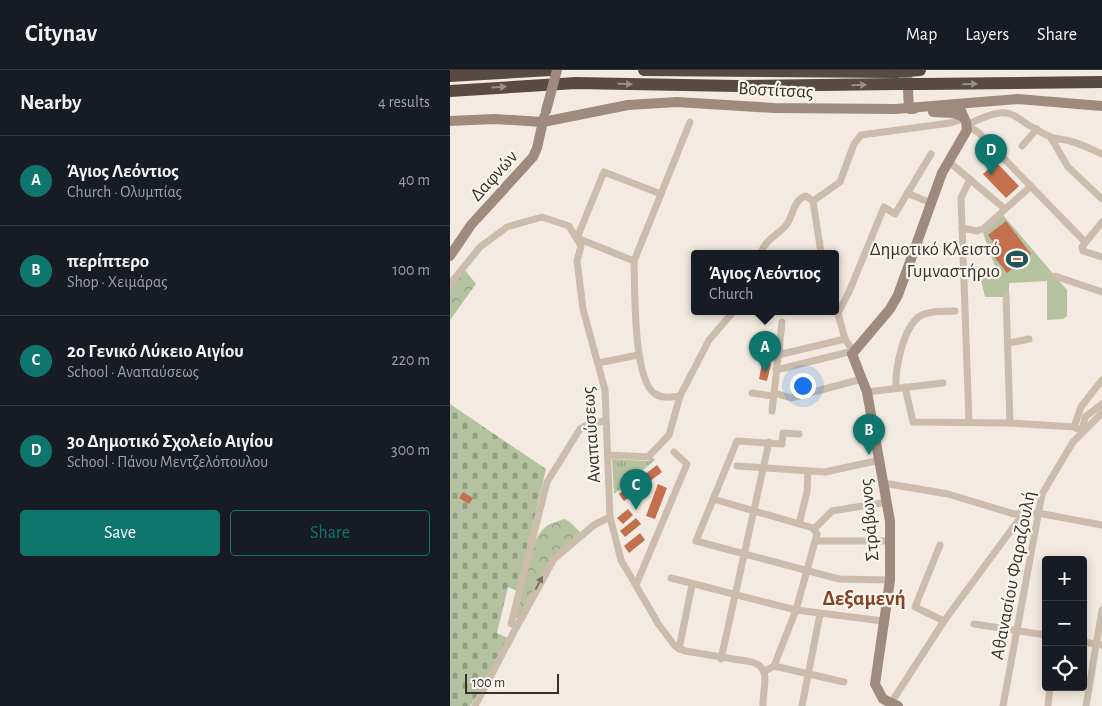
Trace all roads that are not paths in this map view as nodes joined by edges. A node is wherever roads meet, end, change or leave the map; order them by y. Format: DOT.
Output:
graph roads {
  1 [pos="551,70"];
  2 [pos="557,70"];
  3 [pos="644,70"];
  4 [pos="922,70"];
  5 [pos="900,75"];
  6 [pos="450,76"];
  7 [pos="1102,82"];
  8 [pos="450,91"];
  9 [pos="958,104"];
  10 [pos="1102,106"];
  11 [pos="909,109"];
  12 [pos="965,120"];
  13 [pos="450,121"];
  14 [pos="543,122"];
  15 [pos="690,122"];
  16 [pos="1037,129"];
  17 [pos="1051,138"];
  18 [pos="1022,146"];
  19 [pos="931,154"];
  20 [pos="1102,154"];
  21 [pos="948,161"];
  22 [pos="970,180"];
  23 [pos="1031,186"];
  24 [pos="661,194"];
  25 [pos="907,194"];
  26 [pos="1102,199"];
  27 [pos="813,201"];
  28 [pos="931,203"];
  29 [pos="1005,209"];
  30 [pos="1102,222"];
  31 [pos="962,228"];
  32 [pos="577,238"];
  33 [pos="1085,242"];
  34 [pos="762,250"];
  35 [pos="821,250"];
  36 [pos="450,256"];
  37 [pos="1102,257"];
  38 [pos="634,261"];
  39 [pos="1055,276"];
  40 [pos="450,284"];
  41 [pos="1102,292"];
  42 [pos="1006,294"];
  43 [pos="839,311"];
  44 [pos="955,311"];
  45 [pos="731,315"];
  46 [pos="839,315"];
  47 [pos="782,322"];
  48 [pos="845,339"];
  49 [pos="1029,339"];
  50 [pos="1009,343"];
  51 [pos="755,346"];
  52 [pos="853,351"];
  53 [pos="778,352"];
  54 [pos="638,355"];
  55 [pos="598,364"];
  56 [pos="776,370"];
  57 [pos="862,379"];
  58 [pos="1102,380"];
  59 [pos="942,383"];
  60 [pos="905,387"];
  61 [pos="896,388"];
  62 [pos="867,392"];
  63 [pos="752,393"];
  64 [pos="773,394"];
  65 [pos="680,396"];
  66 [pos="1102,404"];
  67 [pos="772,411"];
  68 [pos="1102,413"];
  69 [pos="606,422"];
  70 [pos="969,422"];
  71 [pos="1010,423"];
  72 [pos="1074,427"];
  73 [pos="1082,431"];
  74 [pos="799,434"];
  75 [pos="769,442"];
  76 [pos="674,452"];
  77 [pos="608,455"];
  78 [pos="880,460"];
  79 [pos="737,466"];
  80 [pos="764,468"];
  81 [pos="808,471"];
  82 [pos="883,483"];
  83 [pos="713,499"];
  84 [pos="887,502"];
  85 [pos="754,511"];
  86 [pos="1038,513"];
  87 [pos="1023,514"];
  88 [pos="610,517"];
  89 [pos="799,524"];
  90 [pos="1102,525"];
  91 [pos="815,530"];
  92 [pos="817,541"];
  93 [pos="891,541"];
  94 [pos="940,545"];
  95 [pos="744,553"];
  96 [pos="808,570"];
  97 [pos="671,578"];
  98 [pos="890,580"];
  99 [pos="636,585"];
  100 [pos="692,585"];
  101 [pos="735,596"];
  102 [pos="796,610"];
  103 [pos="1102,610"];
  104 [pos="820,614"];
  105 [pos="883,620"];
  106 [pos="944,621"];
  107 [pos="974,624"];
  108 [pos="517,626"];
  109 [pos="1018,631"];
  110 [pos="1042,634"];
  111 [pos="1099,644"];
  112 [pos="678,649"];
  113 [pos="721,659"];
  114 [pos="774,666"];
  115 [pos="765,671"];
  116 [pos="808,674"];
  117 [pos="844,682"];
  118 [pos="1050,691"];
  119 [pos="894,704"];
  120 [pos="475,706"];
  121 [pos="763,706"];
  122 [pos="802,706"];
  123 [pos="1003,706"];
  124 [pos="1048,706"];
  125 [pos="1086,706"];
  1 -- 6 [label="highway"];
  2 -- 14 [label="street, Δαφνών, bridge"];
  3 -- 5 [label="highway"];
  4 -- 5 [label="highway, bridge"];
  5 -- 7 [label="highway, one-way, bridge"];
  8 -- 5 [label="highway, one-way"];
  5 -- 11 [label="street"];
  9 -- 10 [label="street, Βοστίτσας"];
  9 -- 11 [label="street, Βοστίτσας"];
  9 -- 12 [label="street"];
  11 -- 12 [label="street"];
  11 -- 14 [label="street, Βοστίτσας"];
  12 -- 16 [label="street"];
  12 -- 21 [label="street"];
  12 -- 23 [label="street"];
  12 -- 27 [label="street"];
  13 -- 14 [label="street, Βοστίτσας"];
  14 -- 36 [label="street, Δαφνών"];
  15 -- 24 [label="street"];
  16 -- 17 [label="street"];
  16 -- 18 [label="street"];
  17 -- 20 [label="street"];
  17 -- 26 [label="street"];
  19 -- 25 [label="street"];
  21 -- 22 [label="street"];
  21 -- 28 [label="street"];
  22 -- 29 [label="street"];
  22 -- 31 [label="street"];
  23 -- 29 [label="street"];
  23 -- 33 [label="street"];
  24 -- 32 [label="street"];
  24 -- 38 [label="street"];
  25 -- 28 [label="street"];
  25 -- 43 [label="street"];
  27 -- 34 [label="street"];
  27 -- 35 [label="street"];
  28 -- 52 [label="street"];
  29 -- 31 [label="street"];
  30 -- 33 [label="street"];
  31 -- 70 [label="street"];
  32 -- 38 [label="street"];
  32 -- 40 [label="street"];
  32 -- 55 [label="street, Αναπαύσεως"];
  33 -- 37 [label="street"];
  38 -- 54 [label="street"];
  39 -- 41 [label="street"];
  42 -- 50 [label="street"];
  44 -- 61 [label="street"];
  45 -- 65 [label="street"];
  46 -- 48 [label="street, Στράβωνος"];
  47 -- 53 [label="street"];
  48 -- 52 [label="street, Στράβωνος"];
  48 -- 53 [label="street"];
  49 -- 50 [label="street"];
  50 -- 71 [label="street"];
  51 -- 53 [label="street"];
  52 -- 56 [label="street"];
  52 -- 57 [label="street, Στράβωνος"];
  53 -- 56 [label="street"];
  54 -- 55 [label="street"];
  54 -- 65 [label="street"];
  55 -- 69 [label="street, Αναπαύσεως"];
  56 -- 64 [label="street"];
  57 -- 62 [label="street, Στράβωνος"];
  57 -- 64 [label="street"];
  58 -- 72 [label="street"];
  59 -- 60 [label="street"];
  60 -- 61 [label="street"];
  60 -- 70 [label="street"];
  61 -- 62 [label="street"];
  62 -- 78 [label="street, Στράβωνος"];
  63 -- 64 [label="street"];
  64 -- 67 [label="street"];
  65 -- 77 [label="street"];
  66 -- 73 [label="street"];
  68 -- 73 [label="street"];
  69 -- 77 [label="street, Αναπαύσεως"];
  69 -- 108 [label="street"];
  70 -- 71 [label="street"];
  71 -- 72 [label="street"];
  72 -- 73 [label="street"];
  73 -- 86 [label="street, Αθανασίου Φαραζουλή"];
  74 -- 75 [label="street"];
  75 -- 80 [label="street"];
  75 -- 83 [label="street"];
  76 -- 99 [label="street"];
  77 -- 88 [label="street, Αναπαύσεως"];
  78 -- 81 [label="street"];
  78 -- 82 [label="street, Στράβωνος"];
  79 -- 80 [label="street"];
  80 -- 81 [label="street"];
  80 -- 85 [label="street"];
  81 -- 89 [label="street"];
  82 -- 84 [label="street, Στράβωνος"];
  82 -- 87 [label="street"];
  83 -- 85 [label="street"];
  83 -- 95 [label="street"];
  84 -- 91 [label="street"];
  84 -- 93 [label="street, Στράβωνος"];
  85 -- 89 [label="street"];
  85 -- 95 [label="street"];
  86 -- 87 [label="street"];
  86 -- 90 [label="street"];
  86 -- 109 [label="street, Αθανασίου Φαραζουλή"];
  87 -- 106 [label="street"];
  88 -- 99 [label="street, Αναπαύσεως"];
  108 -- 88 [label="street, one-way"];
  89 -- 91 [label="street"];
  91 -- 92 [label="street"];
  92 -- 93 [label="street"];
  92 -- 96 [label="street"];
  93 -- 98 [label="street, Στράβωνος"];
  94 -- 106 [label="street"];
  95 -- 96 [label="street"];
  95 -- 101 [label="street"];
  96 -- 98 [label="street"];
  96 -- 102 [label="street"];
  97 -- 100 [label="street"];
  98 -- 105 [label="street, Στράβωνος"];
  99 -- 112 [label="street, Αναπαύσεως"];
  100 -- 101 [label="street"];
  100 -- 112 [label="street"];
  101 -- 102 [label="street"];
  101 -- 113 [label="street"];
  102 -- 104 [label="street"];
  102 -- 114 [label="street"];
  103 -- 111 [label="street"];
  104 -- 105 [label="street"];
  104 -- 116 [label="street"];
  105 -- 119 [label="street, Στράβωνος"];
  106 -- 119 [label="street"];
  107 -- 109 [label="street"];
  108 -- 120 [label="street"];
  109 -- 110 [label="street"];
  109 -- 123 [label="street, Αθανασίου Φαραζουλή"];
  111 -- 125 [label="street"];
  112 -- 113 [label="street"];
  113 -- 115 [label="street"];
  114 -- 115 [label="street"];
  114 -- 116 [label="street"];
  115 -- 121 [label="street"];
  116 -- 117 [label="street"];
  116 -- 122 [label="street"];
  118 -- 124 [label="street"];
}
